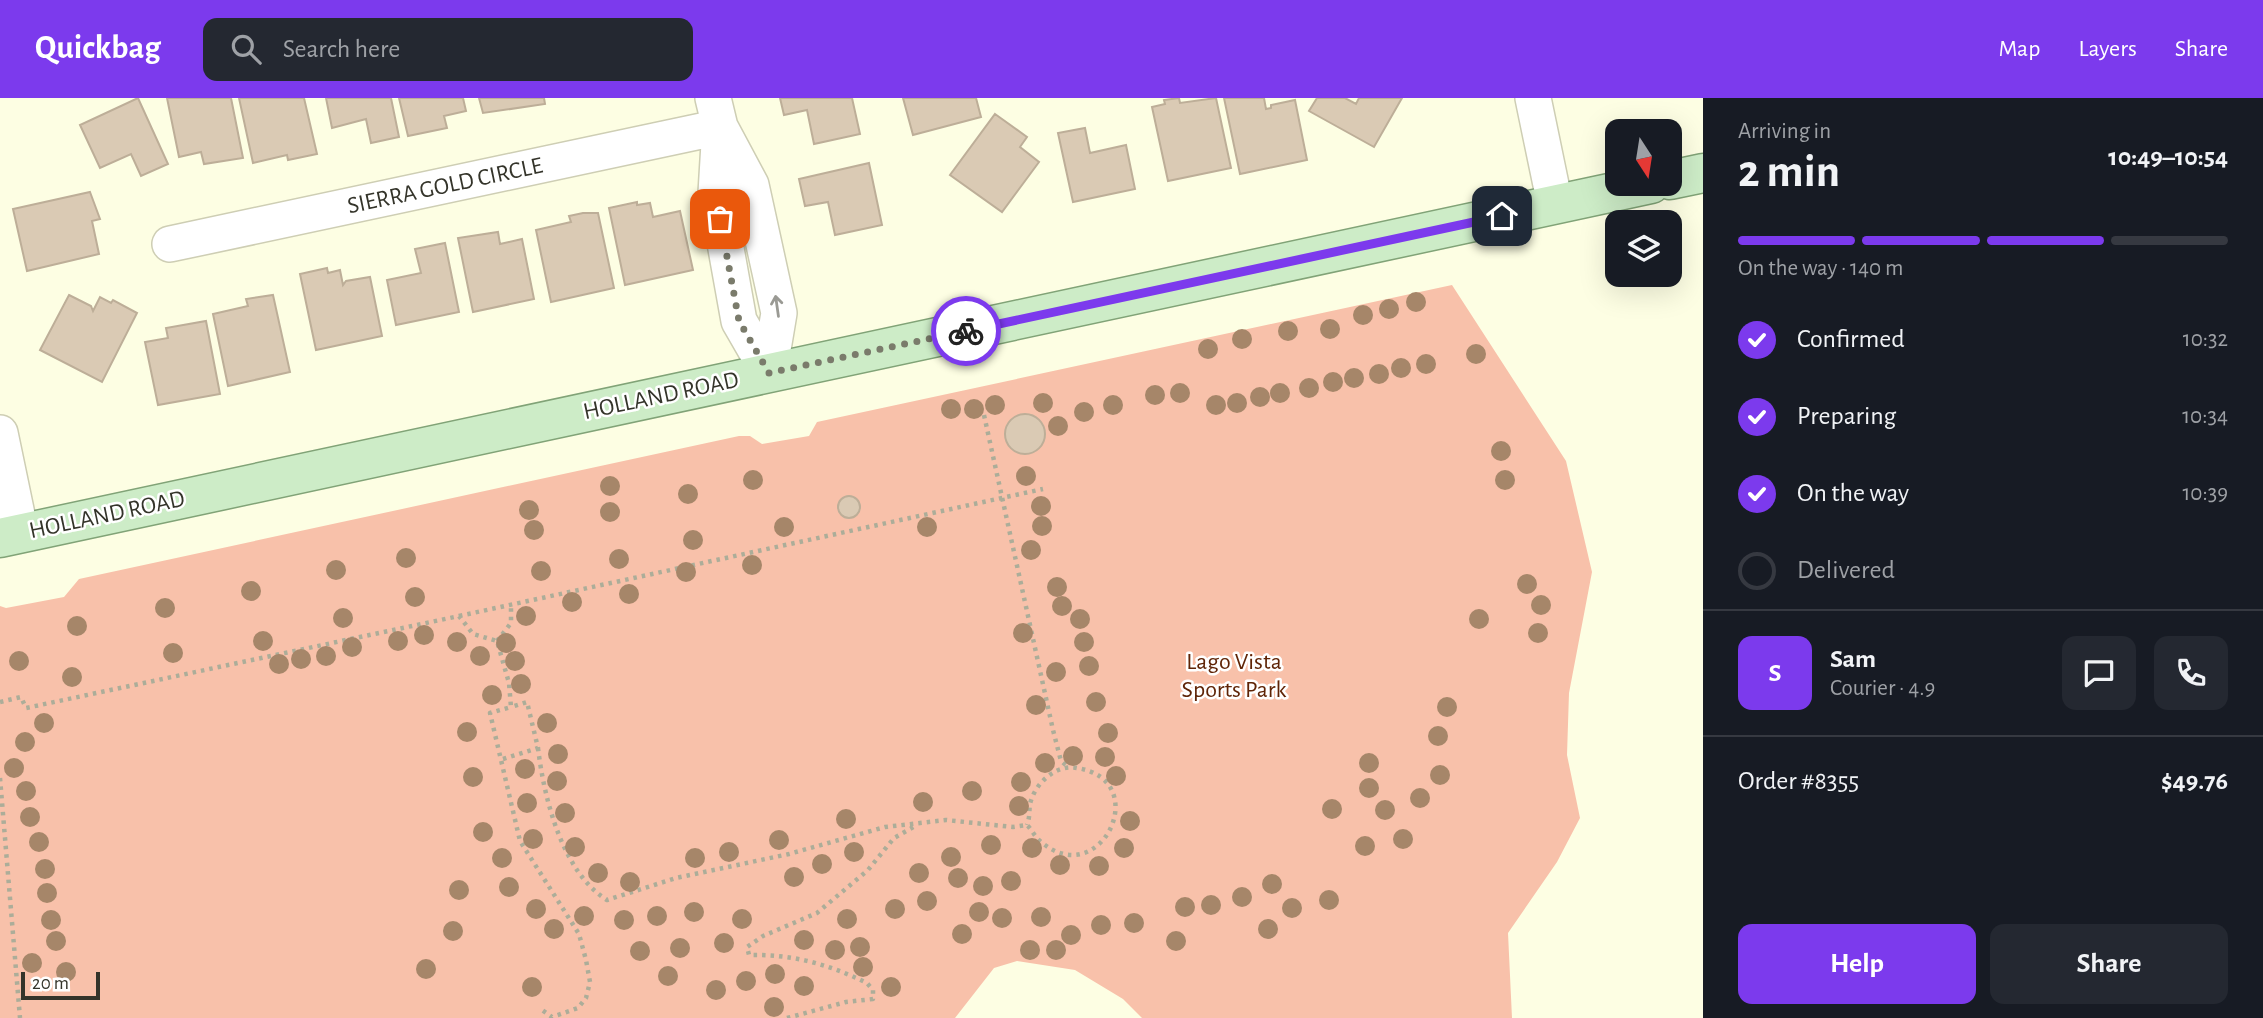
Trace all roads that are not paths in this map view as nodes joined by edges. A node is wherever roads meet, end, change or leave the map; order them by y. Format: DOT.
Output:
graph roads {
  1 [pos="1533,98"];
  2 [pos="716,113"];
  3 [pos="1703,173"];
  4 [pos="1682,177"];
  5 [pos="1605,194"];
  6 [pos="1555,204"];
  7 [pos="170,244"];
  8 [pos="769,373"];
  9 [pos="0,433"];
  10 [pos="10,536"];
  1 -- 6 [label="street"];
  2 -- 7 [label="street, SIERRA GOLD CIRCLE"];
  2 -- 8 [label="street"];
  3 -- 4 [label="main road"];
  5 -- 6 [label="main road, HOLLAND ROAD"];
  6 -- 8 [label="main road, HOLLAND ROAD"];
  8 -- 10 [label="main road, HOLLAND ROAD"];
  9 -- 10 [label="street"];
}
